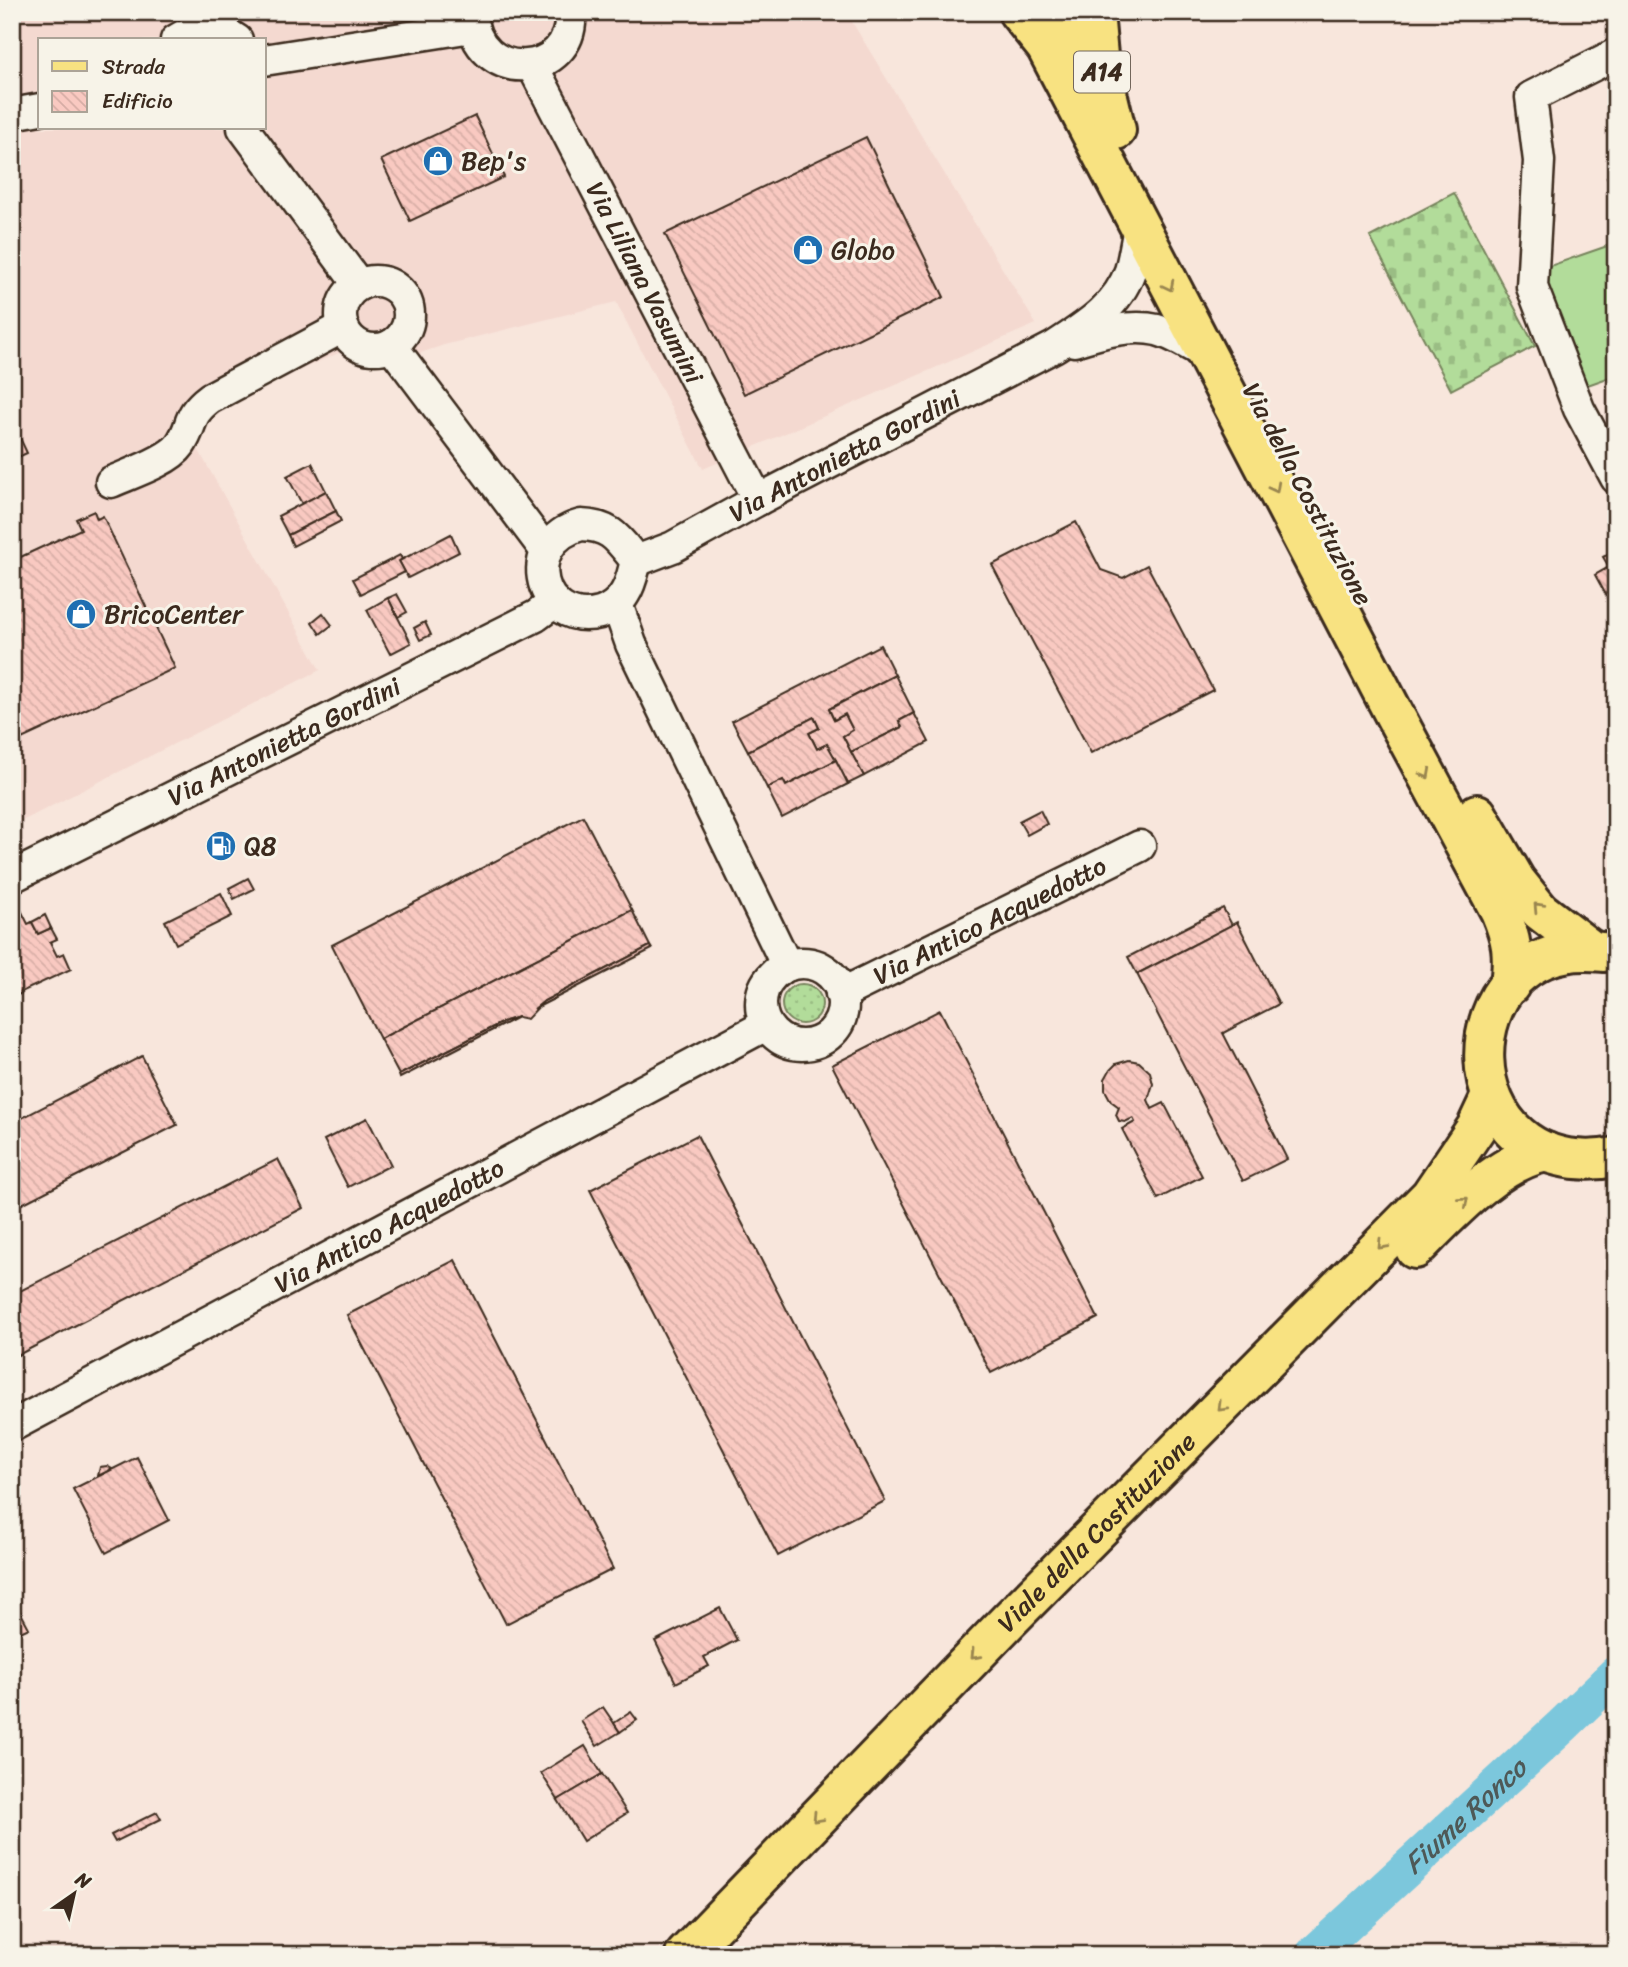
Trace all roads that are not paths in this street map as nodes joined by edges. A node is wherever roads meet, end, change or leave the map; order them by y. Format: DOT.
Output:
graph roads {
  1 [pos="570,12"];
  2 [pos="1018,12"];
  3 [pos="1058,12"];
  4 [pos="1094,12"];
  5 [pos="471,20"];
  6 [pos="181,28"];
  7 [pos="234,38"];
  8 [pos="1616,54"];
  9 [pos="266,60"];
  10 [pos="532,65"];
  11 [pos="38,109"];
  12 [pos="12,114"];
  13 [pos="244,130"];
  14 [pos="1116,130"];
  15 [pos="1139,228"];
  16 [pos="359,285"];
  17 [pos="343,327"];
  18 [pos="391,345"];
  19 [pos="1054,348"];
  20 [pos="1203,352"];
  21 [pos="1616,478"];
  22 [pos="111,482"];
  23 [pos="758,500"];
  24 [pos="546,551"];
  25 [pos="636,561"];
  26 [pos="555,602"];
  27 [pos="617,604"];
  28 [pos="1140,846"];
  29 [pos="12,877"];
  30 [pos="1603,953"];
  31 [pos="787,966"];
  32 [pos="1510,985"];
  33 [pos="841,994"];
  34 [pos="766,1025"];
  35 [pos="1491,1096"];
  36 [pos="1546,1152"];
  37 [pos="1616,1157"];
  38 [pos="12,1426"];
  39 [pos="685,1955"];
  40 [pos="722,1955"];
  1 -- 10 [label="street"];
  2 -- 15 [label="main road"];
  3 -- 14 [label="main road, Via della Costituzione"];
  4 -- 14 [label="main road, A14"];
  5 -- 9 [label="street"];
  5 -- 10 [label="street"];
  6 -- 7 [label="street"];
  8 -- 21 [label="street"];
  10 -- 23 [label="street, Via Liliana Vasumini"];
  11 -- 12 [label="street"];
  13 -- 16 [label="street"];
  30 -- 14 [label="main road, Via della Costituzione, one-way"];
  15 -- 19 [label="street, Via Antonietta Gordini"];
  15 -- 20 [label="main road, one-way"];
  16 -- 17 [label="street"];
  16 -- 18 [label="street"];
  17 -- 18 [label="street"];
  17 -- 22 [label="street"];
  18 -- 24 [label="street"];
  19 -- 20 [label="street, Via Antonietta Gordini"];
  19 -- 23 [label="street, Via Antonietta Gordini"];
  20 -- 32 [label="main road, one-way"];
  23 -- 25 [label="street, Via Antonietta Gordini"];
  24 -- 25 [label="street"];
  24 -- 26 [label="street"];
  25 -- 27 [label="street"];
  26 -- 27 [label="street"];
  26 -- 29 [label="street, Via Antonietta Gordini"];
  27 -- 31 [label="street"];
  28 -- 33 [label="street, Via Antico Acquedotto"];
  30 -- 32 [label="main road"];
  31 -- 33 [label="street"];
  31 -- 34 [label="street"];
  32 -- 35 [label="main road"];
  33 -- 34 [label="street"];
  34 -- 38 [label="street, Via Antico Acquedotto"];
  35 -- 36 [label="main road"];
  35 -- 39 [label="main road, Viale della Costituzione, one-way"];
  36 -- 37 [label="main road"];
  40 -- 36 [label="main road, Viale della Costituzione, one-way"];
}
